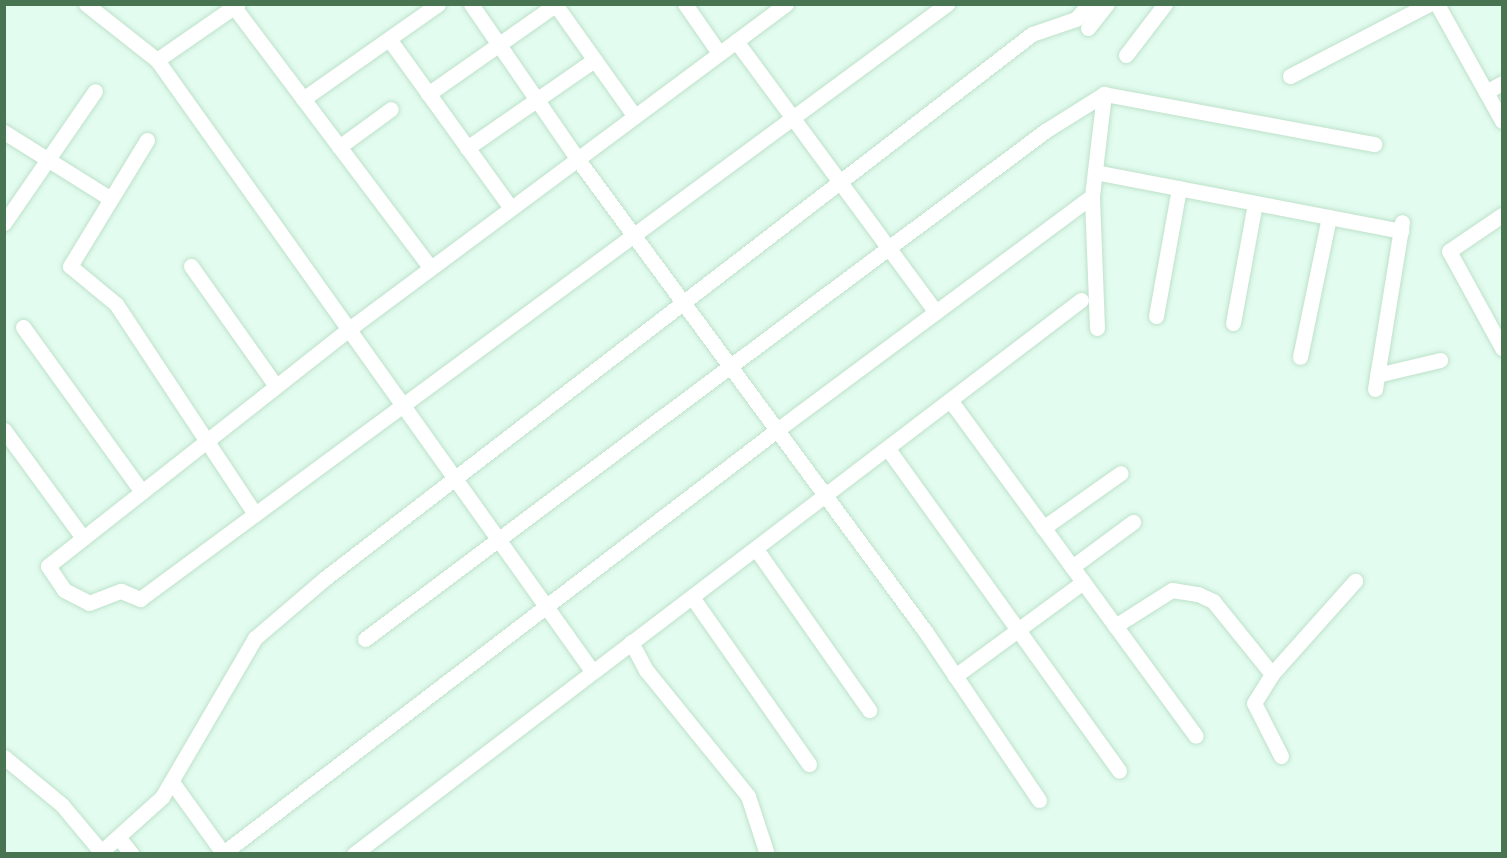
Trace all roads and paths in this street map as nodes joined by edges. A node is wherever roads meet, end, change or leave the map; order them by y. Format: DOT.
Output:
graph roads {
  1 [pos="86,4"];
  2 [pos="438,4"];
  3 [pos="471,4"];
  4 [pos="685,4"];
  5 [pos="786,4"];
  6 [pos="947,4"];
  7 [pos="1089,4"];
  8 [pos="1107,4"];
  9 [pos="1165,4"];
  10 [pos="1429,4"];
  11 [pos="1437,4"];
  12 [pos="555,5"];
  13 [pos="236,6"];
  14 [pos="1088,28"];
  15 [pos="388,39"];
  16 [pos="736,41"];
  17 [pos="498,46"];
  18 [pos="719,53"];
  19 [pos="1126,55"];
  20 [pos="157,60"];
  21 [pos="594,60"];
  22 [pos="1290,76"];
  23 [pos="1503,83"];
  24 [pos="95,91"];
  25 [pos="1486,92"];
  26 [pos="428,94"];
  27 [pos="1104,94"];
  28 [pos="303,99"];
  29 [pos="537,101"];
  30 [pos="391,109"];
  31 [pos="634,115"];
  32 [pos="791,119"];
  33 [pos="1503,121"];
  34 [pos="4,132"];
  35 [pos="147,140"];
  36 [pos="1374,144"];
  37 [pos="339,147"];
  38 [pos="467,148"];
  39 [pos="576,157"];
  40 [pos="48,159"];
  41 [pos="1095,172"];
  42 [pos="838,181"];
  43 [pos="1179,188"];
  44 [pos="1092,196"];
  45 [pos="111,199"];
  46 [pos="1255,203"];
  47 [pos="510,207"];
  48 [pos="1503,215"];
  49 [pos="1329,218"];
  50 [pos="4,223"];
  51 [pos="633,236"];
  52 [pos="887,248"];
  53 [pos="191,266"];
  54 [pos="430,267"];
  55 [pos="682,300"];
  56 [pos="1081,300"];
  57 [pos="936,312"];
  58 [pos="1156,316"];
  59 [pos="1233,323"];
  60 [pos="23,327"];
  61 [pos="1097,328"];
  62 [pos="349,329"];
  63 [pos="1503,348"];
  64 [pos="1300,357"];
  65 [pos="1440,360"];
  66 [pos="729,365"];
  67 [pos="276,386"];
  68 [pos="950,400"];
  69 [pos="402,404"];
  70 [pos="4,430"];
  71 [pos="777,430"];
  72 [pos="206,442"];
  73 [pos="888,449"];
  74 [pos="1121,473"];
  75 [pos="454,477"];
  76 [pos="142,492"];
  77 [pos="826,497"];
  78 [pos="255,514"];
  79 [pos="1133,522"];
  80 [pos="1043,528"];
  81 [pos="83,538"];
  82 [pos="499,540"];
  83 [pos="756,549"];
  84 [pos="1072,567"];
  85 [pos="1354,581"];
  86 [pos="1083,582"];
  87 [pos="692,597"];
  88 [pos="546,606"];
  89 [pos="1115,626"];
  90 [pos="1018,630"];
  91 [pos="364,639"];
  92 [pos="631,642"];
  93 [pos="592,671"];
  94 [pos="1272,674"];
  95 [pos="955,676"];
  96 [pos="869,710"];
  97 [pos="1196,736"];
  98 [pos="1281,756"];
  99 [pos="4,757"];
  100 [pos="809,764"];
  101 [pos="1119,771"];
  102 [pos="172,782"];
  103 [pos="1039,800"];
  104 [pos="118,837"];
  105 [pos="102,853"];
  106 [pos="222,853"];
  107 [pos="132,854"];
  108 [pos="354,854"];
  109 [pos="767,854"];
  1 -- 20 [label="street"];
  2 -- 15 [label="street"];
  3 -- 17 [label="street"];
  4 -- 18 [label="street"];
  5 -- 16 [label="street"];
  6 -- 32 [label="street"];
  7 -- 42 [label="street"];
  8 -- 14 [label="street"];
  9 -- 19 [label="street"];
  10 -- 22 [label="street"];
  11 -- 25 [label="street"];
  12 -- 17 [label="street"];
  12 -- 21 [label="street"];
  13 -- 20 [label="street"];
  13 -- 28 [label="street"];
  15 -- 26 [label="street"];
  15 -- 28 [label="street"];
  16 -- 18 [label="street"];
  16 -- 32 [label="street"];
  17 -- 26 [label="street"];
  17 -- 29 [label="street"];
  18 -- 31 [label="street"];
  20 -- 62 [label="street"];
  21 -- 29 [label="street"];
  21 -- 31 [label="street"];
  23 -- 25 [label="street"];
  24 -- 40 [label="street"];
  25 -- 33 [label="street"];
  26 -- 38 [label="street"];
  27 -- 36 [label="street"];
  27 -- 41 [label="street"];
  27 -- 52 [label="street"];
  28 -- 37 [label="street"];
  29 -- 38 [label="street"];
  29 -- 39 [label="street"];
  30 -- 37 [label="street"];
  31 -- 39 [label="street"];
  32 -- 42 [label="street"];
  32 -- 51 [label="street"];
  34 -- 40 [label="street"];
  35 -- 45 [label="street"];
  37 -- 54 [label="street"];
  38 -- 47 [label="street"];
  39 -- 47 [label="street"];
  39 -- 51 [label="street"];
  40 -- 45 [label="street"];
  40 -- 50 [label="street"];
  41 -- 43 [label="street"];
  41 -- 44 [label="street"];
  42 -- 52 [label="street"];
  42 -- 55 [label="street"];
  43 -- 46 [label="street"];
  43 -- 58 [label="street"];
  44 -- 57 [label="street"];
  44 -- 61 [label="street"];
  45 -- 72 [label="street"];
  46 -- 49 [label="street"];
  46 -- 59 [label="street"];
  47 -- 54 [label="street"];
  48 -- 63 [label="street"];
  49 -- 64 [label="street"];
  49 -- 65 [label="street"];
  51 -- 55 [label="street"];
  51 -- 69 [label="street"];
  52 -- 57 [label="street"];
  52 -- 66 [label="street"];
  53 -- 67 [label="street"];
  54 -- 62 [label="street"];
  55 -- 66 [label="street"];
  55 -- 75 [label="street"];
  56 -- 68 [label="street"];
  57 -- 71 [label="street"];
  60 -- 76 [label="street"];
  62 -- 67 [label="street"];
  62 -- 69 [label="street"];
  66 -- 71 [label="street"];
  66 -- 82 [label="street"];
  67 -- 72 [label="street"];
  68 -- 73 [label="street"];
  68 -- 80 [label="street"];
  69 -- 75 [label="street"];
  69 -- 78 [label="street"];
  70 -- 81 [label="street"];
  71 -- 77 [label="street"];
  71 -- 88 [label="street"];
  72 -- 76 [label="street"];
  72 -- 78 [label="street"];
  73 -- 77 [label="street"];
  73 -- 90 [label="street"];
  74 -- 80 [label="street"];
  75 -- 82 [label="street"];
  75 -- 102 [label="street"];
  76 -- 81 [label="street"];
  77 -- 83 [label="street"];
  77 -- 95 [label="street"];
  78 -- 81 [label="street"];
  79 -- 84 [label="street"];
  80 -- 84 [label="street"];
  82 -- 88 [label="street"];
  82 -- 91 [label="street"];
  83 -- 87 [label="street"];
  83 -- 96 [label="street"];
  84 -- 86 [label="street"];
  85 -- 94 [label="street"];
  86 -- 89 [label="street"];
  86 -- 90 [label="street"];
  87 -- 92 [label="street"];
  87 -- 100 [label="street"];
  88 -- 93 [label="street"];
  88 -- 106 [label="street"];
  89 -- 94 [label="street"];
  89 -- 97 [label="street"];
  90 -- 95 [label="street"];
  90 -- 101 [label="street"];
  92 -- 93 [label="street"];
  92 -- 109 [label="street"];
  93 -- 108 [label="street"];
  94 -- 98 [label="street"];
  95 -- 103 [label="street"];
  99 -- 105 [label="street"];
  102 -- 104 [label="street"];
  102 -- 106 [label="street"];
  104 -- 105 [label="street"];
  104 -- 107 [label="street"];
}
